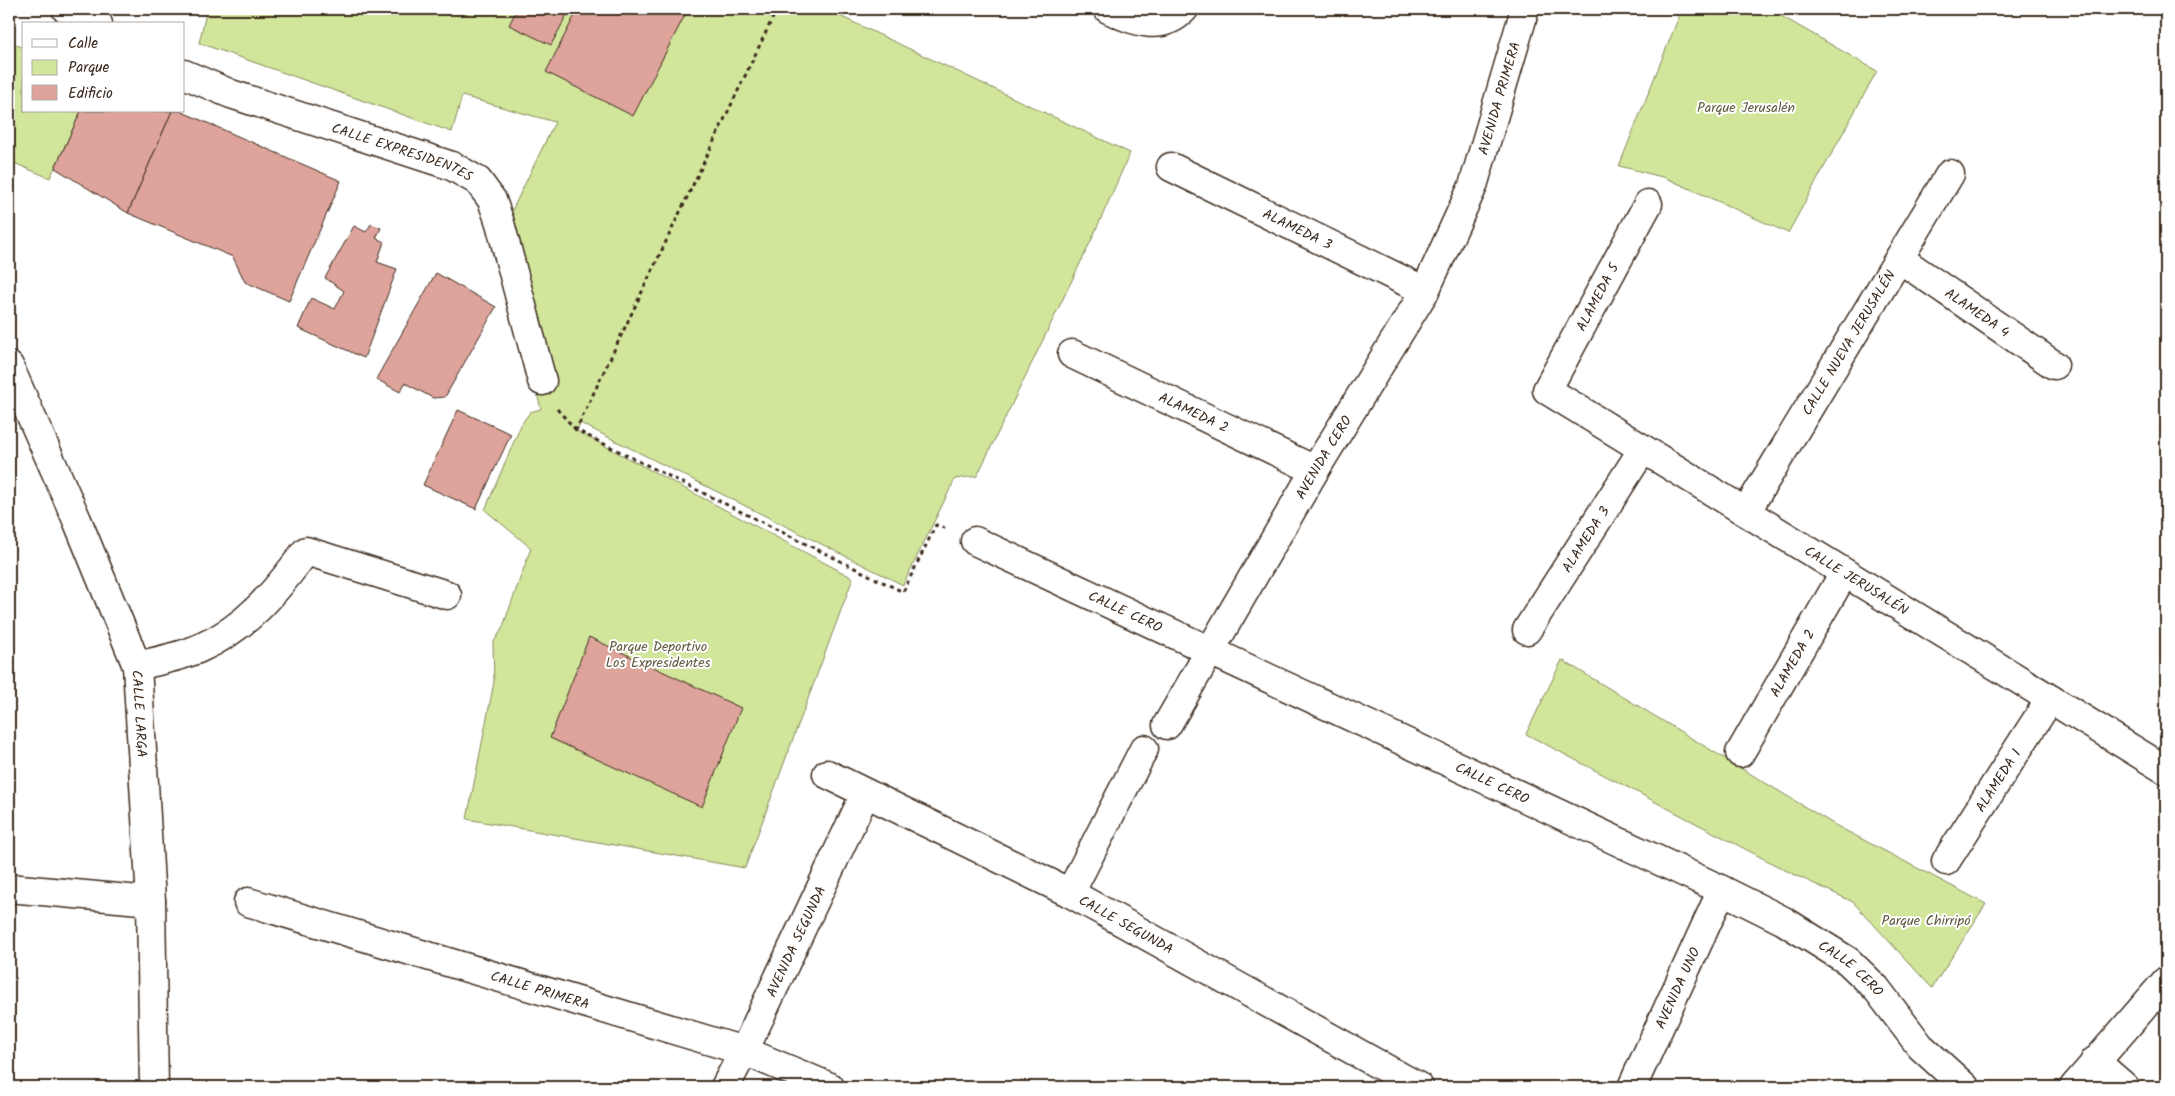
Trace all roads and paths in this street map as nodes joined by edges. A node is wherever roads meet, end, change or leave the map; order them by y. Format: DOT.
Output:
graph roads {
  1 [pos="66,9"];
  2 [pos="777,9"];
  3 [pos="1108,9"];
  4 [pos="1526,9"];
  5 [pos="1175,15"];
  6 [pos="94,22"];
  7 [pos="185,74"];
  8 [pos="1171,167"];
  9 [pos="1950,174"];
  10 [pos="1473,186"];
  11 [pos="1648,204"];
  12 [pos="1900,259"];
  13 [pos="1425,291"];
  14 [pos="1072,354"];
  15 [pos="2054,365"];
  16 [pos="9,366"];
  17 [pos="542,381"];
  18 [pos="1547,390"];
  19 [pos="1644,449"];
  20 [pos="1315,470"];
  21 [pos="1746,512"];
  22 [pos="975,541"];
  23 [pos="1844,573"];
  24 [pos="447,595"];
  25 [pos="1527,630"];
  26 [pos="1210,652"];
  27 [pos="137,666"];
  28 [pos="2050,699"];
  29 [pos="1167,725"];
  30 [pos="1144,749"];
  31 [pos="1740,753"];
  32 [pos="2166,770"];
  33 [pos="827,774"];
  34 [pos="866,794"];
  35 [pos="1946,861"];
  36 [pos="9,888"];
  37 [pos="1722,890"];
  38 [pos="1070,893"];
  39 [pos="151,901"];
  40 [pos="248,902"];
  41 [pos="2166,981"];
  42 [pos="744,1051"];
  43 [pos="2095,1061"];
  44 [pos="154,1087"];
  45 [pos="725,1087"];
  46 [pos="830,1087"];
  47 [pos="1419,1087"];
  48 [pos="1632,1087"];
  49 [pos="1965,1087"];
  50 [pos="2074,1087"];
  51 [pos="2125,1087"];
  1 -- 6 [label="street"];
  2 -- 22 [label="path"];
  3 -- 5 [label="street"];
  4 -- 10 [label="street, AVENIDA PRIMERA"];
  7 -- 17 [label="street, CALLE EXPRESIDENTES"];
  8 -- 13 [label="street, ALAMEDA 3"];
  9 -- 12 [label="street, CALLE NUEVA JERUSALÉN"];
  10 -- 13 [label="street, AVENIDA CERO"];
  11 -- 18 [label="street, ALAMEDA 5"];
  12 -- 15 [label="street, ALAMEDA 4"];
  12 -- 21 [label="street, CALLE NUEVA JERUSALÉN"];
  13 -- 20 [label="street, AVENIDA CERO"];
  14 -- 20 [label="street, ALAMEDA 2"];
  16 -- 27 [label="street, CALLE LARGA"];
  18 -- 19 [label="street, CALLE JERUSALÉN"];
  19 -- 21 [label="street, CALLE JERUSALÉN"];
  19 -- 25 [label="street, ALAMEDA 3"];
  20 -- 26 [label="street, AVENIDA CERO"];
  21 -- 23 [label="street, CALLE JERUSALÉN"];
  22 -- 26 [label="street, CALLE CERO"];
  23 -- 28 [label="street, CALLE JERUSALÉN"];
  23 -- 31 [label="street, ALAMEDA 2"];
  24 -- 27 [label="street"];
  26 -- 29 [label="street, AVENIDA CERO"];
  26 -- 37 [label="street, CALLE CERO"];
  27 -- 39 [label="street, CALLE LARGA"];
  28 -- 32 [label="street, CALLE JERUSALÉN"];
  28 -- 35 [label="street, ALAMEDA 1"];
  30 -- 38 [label="street"];
  33 -- 34 [label="street, CALLE SEGUNDA"];
  34 -- 38 [label="street, CALLE SEGUNDA"];
  34 -- 42 [label="street, AVENIDA SEGUNDA"];
  36 -- 39 [label="street"];
  37 -- 48 [label="street, AVENIDA UNO"];
  37 -- 49 [label="street, CALLE CERO"];
  38 -- 47 [label="street, CALLE SEGUNDA"];
  39 -- 44 [label="street, CALLE LARGA"];
  40 -- 42 [label="street, CALLE PRIMERA"];
  41 -- 43 [label="street"];
  42 -- 45 [label="street, AVENIDA SEGUNDA"];
  42 -- 46 [label="street, CALLE PRIMERA"];
  43 -- 50 [label="street"];
  43 -- 51 [label="street"];
}
